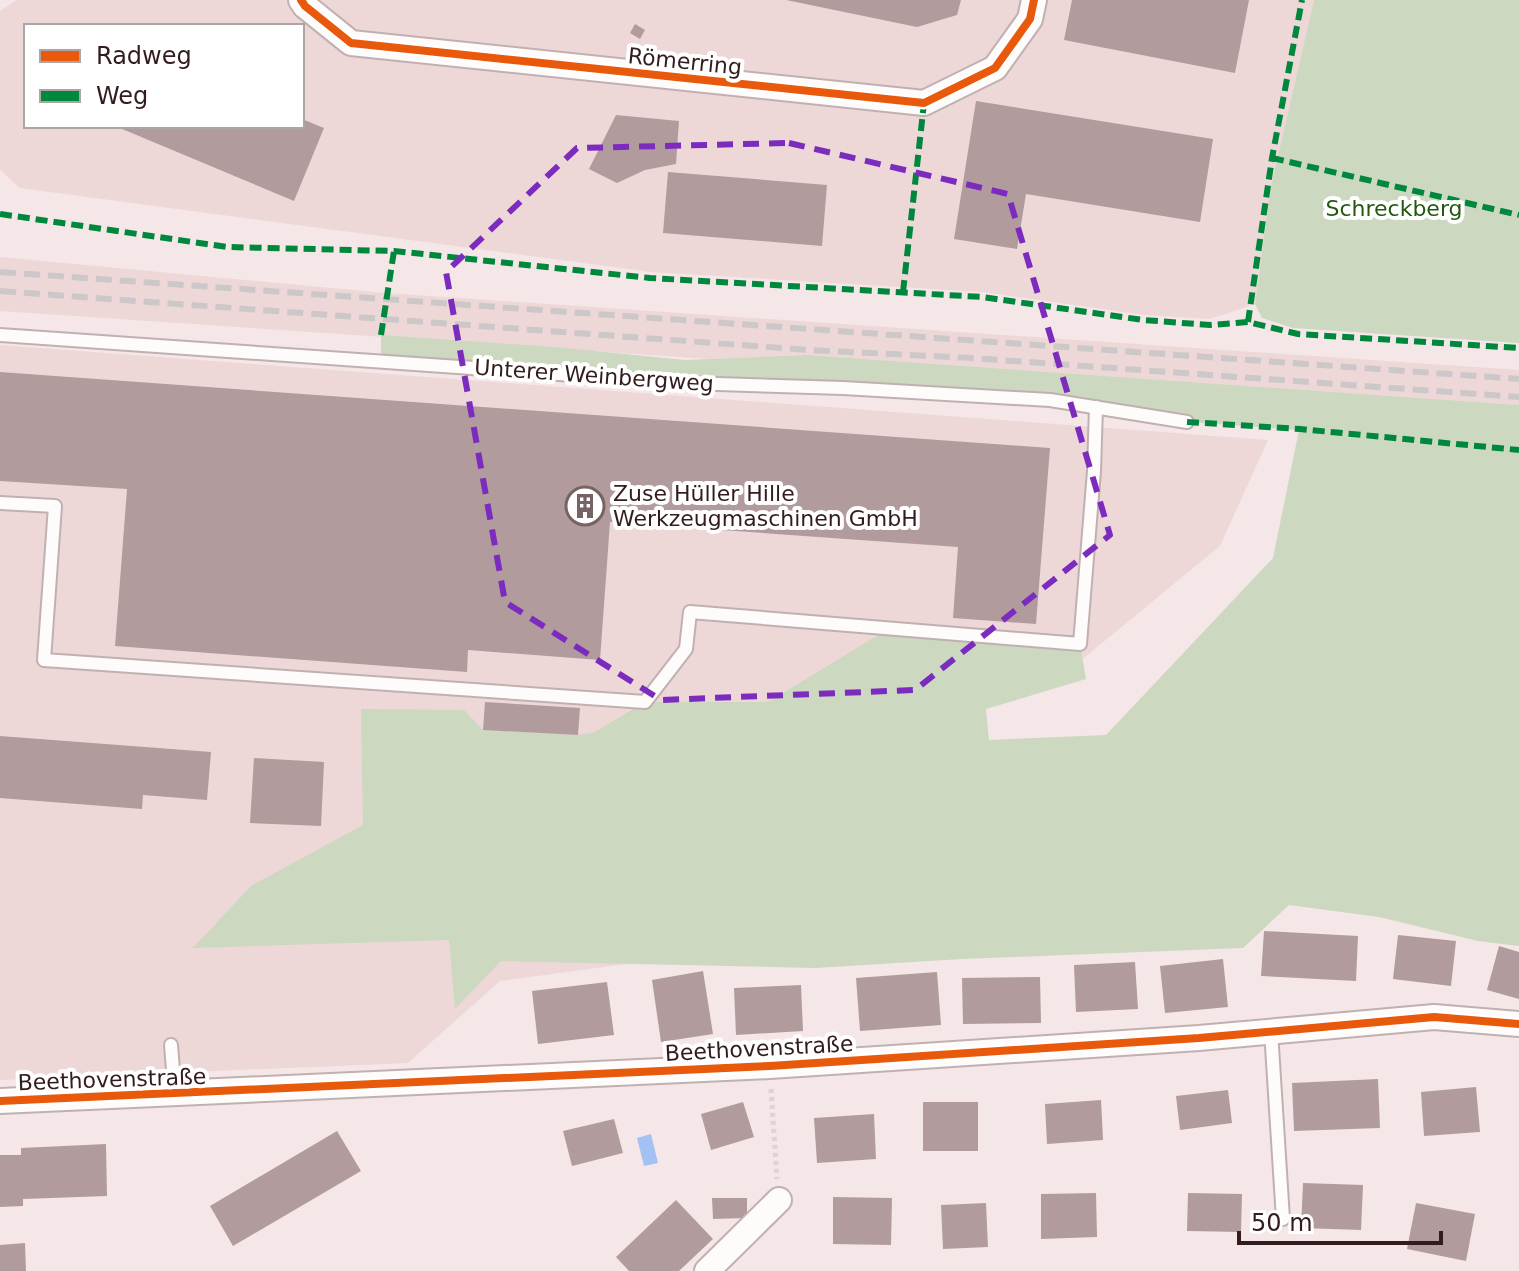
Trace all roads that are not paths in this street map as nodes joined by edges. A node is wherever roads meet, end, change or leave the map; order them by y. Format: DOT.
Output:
graph roads {
  1 [pos="301,0"];
  2 [pos="1034,0"];
  3 [pos="0,335"];
  4 [pos="1096,407"];
  5 [pos="1187,422"];
  6 [pos="0,503"];
  7 [pos="1519,1024"];
  8 [pos="1271,1031"];
  9 [pos="171,1045"];
  10 [pos="175,1095"];
  11 [pos="0,1101"];
  12 [pos="779,1200"];
  13 [pos="1283,1219"];
  14 [pos="707,1271"];
  1 -- 2 [label="street, Römerring"];
  3 -- 4 [label="lane, Unterer Weinbergweg"];
  4 -- 5 [label="lane, Unterer Weinbergweg"];
  4 -- 6 [label="lane"];
  7 -- 8 [label="street, Beethovenstraße"];
  8 -- 10 [label="street, Beethovenstraße"];
  8 -- 13 [label="lane"];
  9 -- 10 [label="lane"];
  10 -- 11 [label="street, Beethovenstraße"];
  12 -- 14 [label="street"];
}
